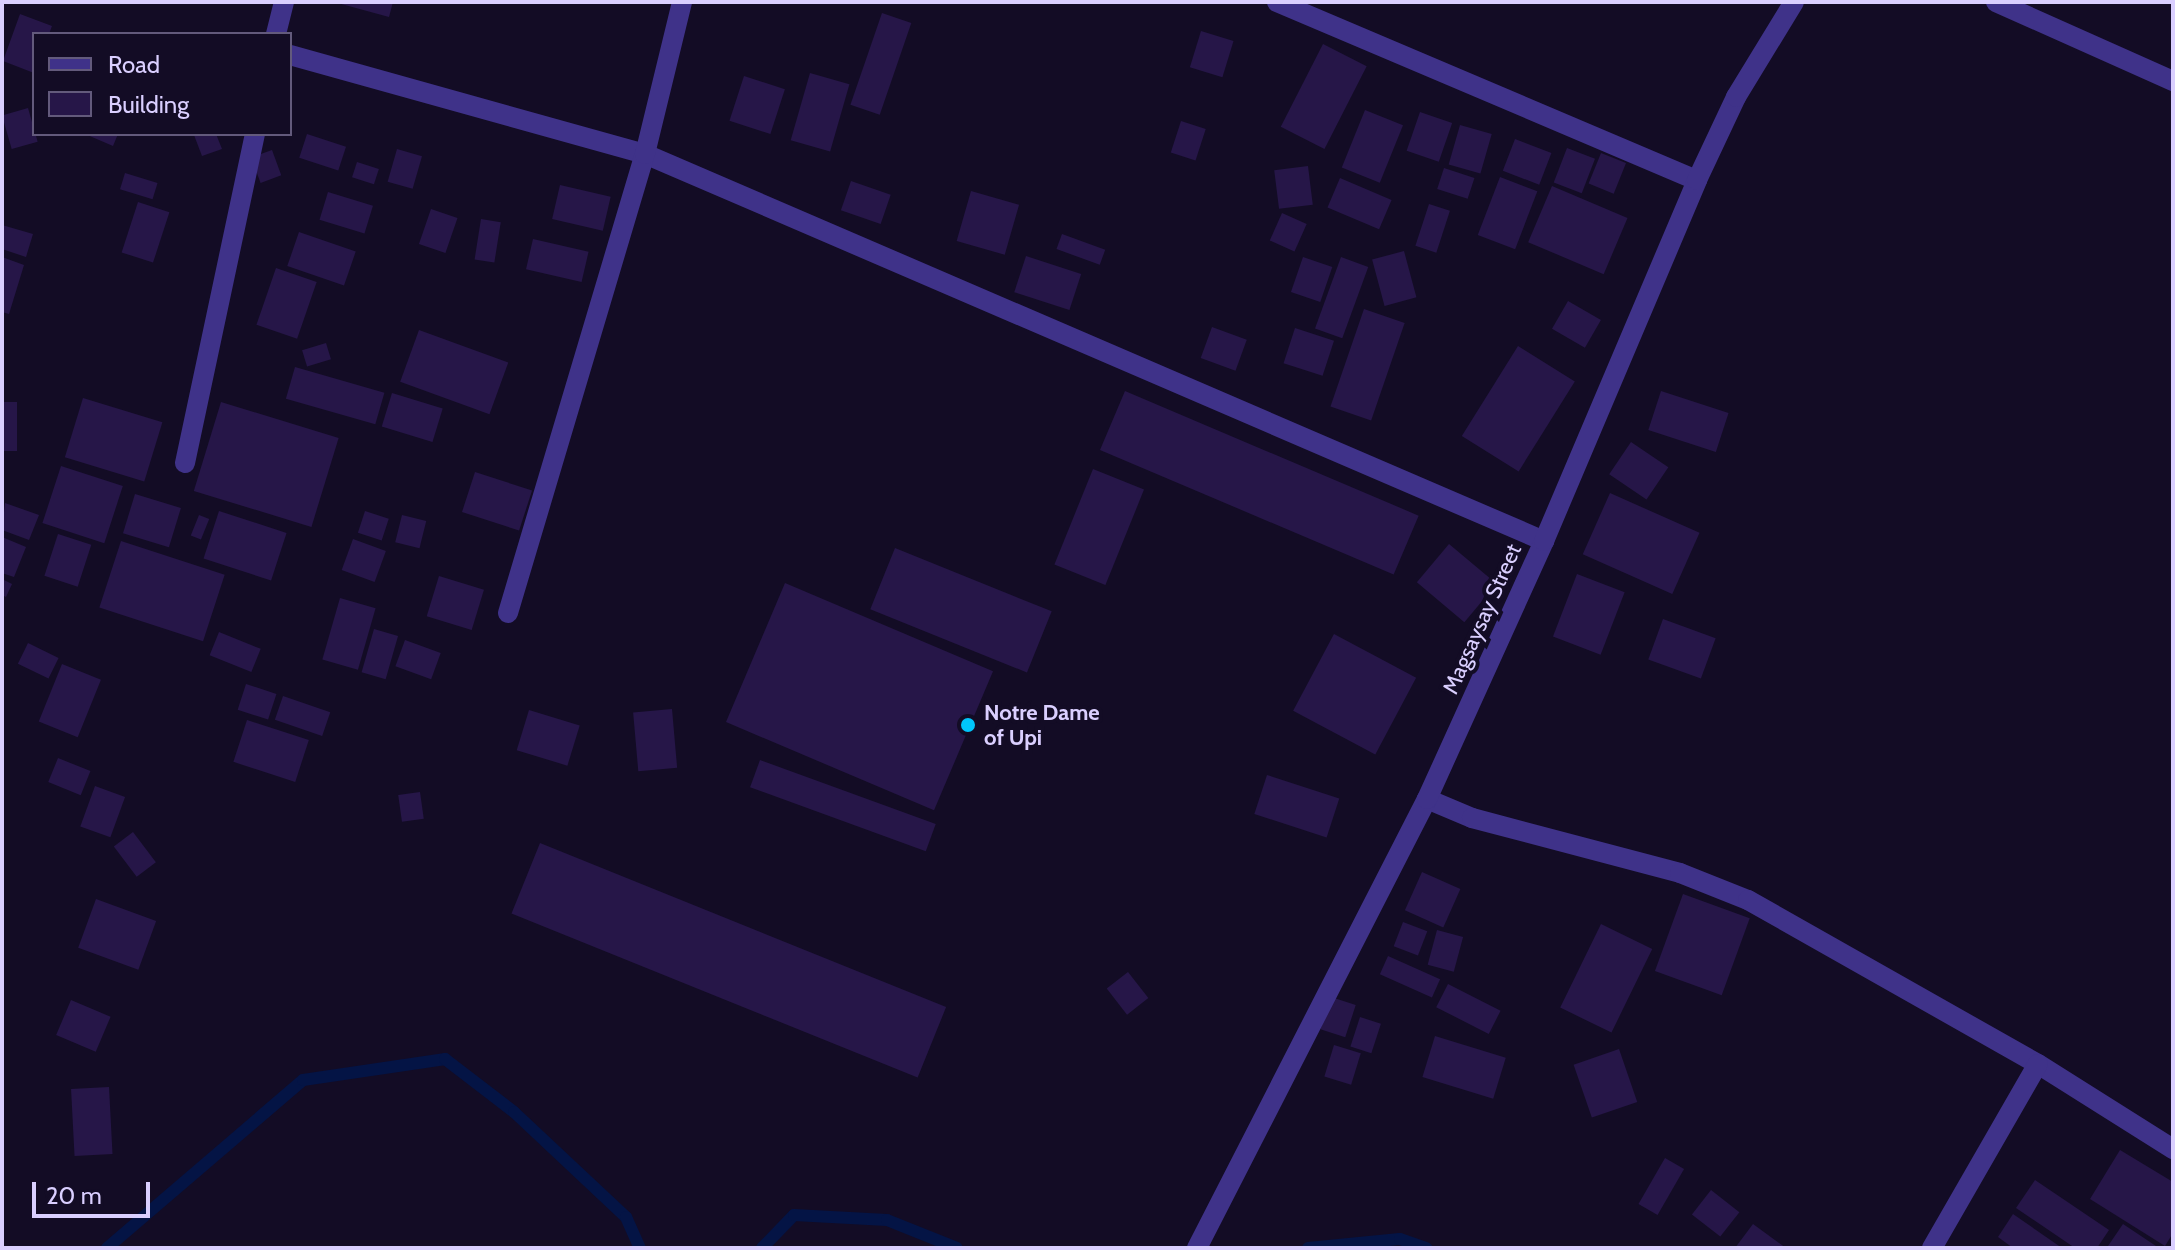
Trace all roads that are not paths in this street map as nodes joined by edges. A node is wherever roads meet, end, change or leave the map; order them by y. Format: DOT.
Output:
graph roads {
  1 [pos="284,2"];
  2 [pos="682,2"];
  3 [pos="1277,2"];
  4 [pos="1794,2"];
  5 [pos="1996,2"];
  6 [pos="276,32"];
  7 [pos="292,56"];
  8 [pos="2173,81"];
  9 [pos="255,136"];
  10 [pos="645,154"];
  11 [pos="1697,180"];
  12 [pos="185,463"];
  13 [pos="1544,541"];
  14 [pos="508,613"];
  15 [pos="1427,799"];
  16 [pos="2038,1064"];
  17 [pos="2173,1149"];
  18 [pos="1201,1240"];
  19 [pos="1932,1248"];
  1 -- 6 [label="street"];
  2 -- 10 [label="street"];
  3 -- 11 [label="street"];
  4 -- 11 [label="street, Magsaysay Street"];
  5 -- 8 [label="street"];
  7 -- 10 [label="street"];
  9 -- 12 [label="street"];
  10 -- 13 [label="street"];
  10 -- 14 [label="street"];
  11 -- 13 [label="street, Magsaysay Street"];
  13 -- 15 [label="street, Magsaysay Street"];
  15 -- 16 [label="street"];
  15 -- 18 [label="street, Magsaysay Street"];
  16 -- 17 [label="street"];
  16 -- 19 [label="street"];
}
